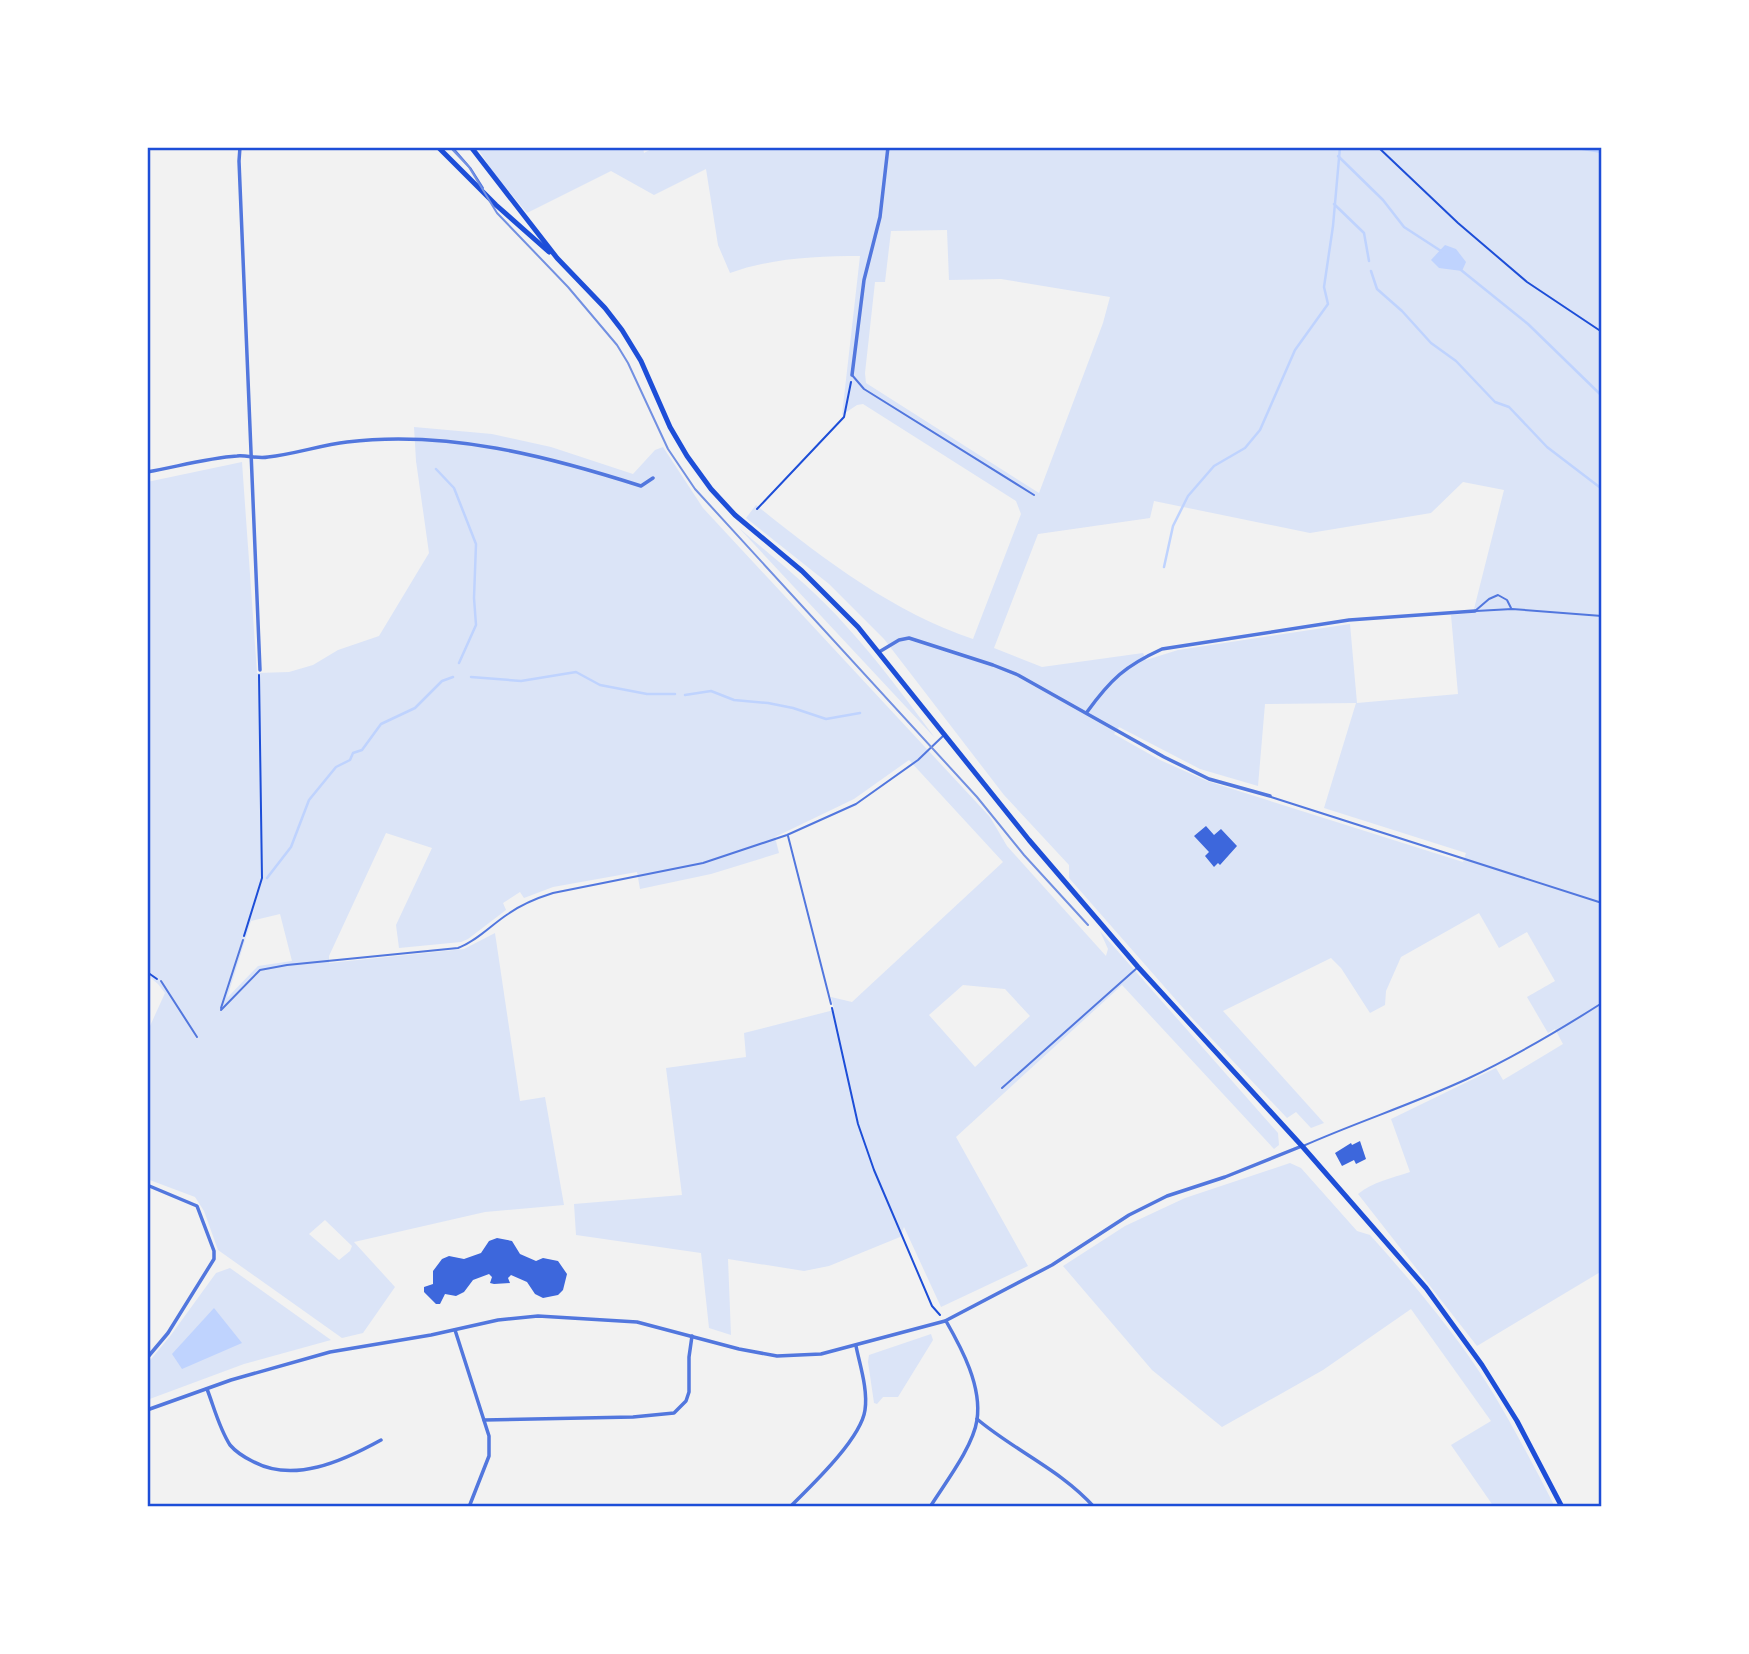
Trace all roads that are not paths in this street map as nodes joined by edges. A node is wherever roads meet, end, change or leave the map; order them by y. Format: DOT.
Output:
graph roads {
  1 [pos="240,147"];
  2 [pos="438,147"];
  3 [pos="452,147"];
  4 [pos="471,147"];
  5 [pos="888,147"];
  6 [pos="488,198"];
  7 [pos="557,258"];
  8 [pos="852,374"];
  9 [pos="250,456"];
  10 [pos="147,472"];
  11 [pos="653,478"];
  12 [pos="1034,495"];
  13 [pos="1512,608"];
  14 [pos="1475,611"];
  15 [pos="1602,616"];
  16 [pos="879,652"];
  17 [pos="260,670"];
  18 [pos="1087,712"];
  19 [pos="945,734"];
  20 [pos="1270,796"];
  21 [pos="787,835"];
  22 [pos="1602,903"];
  23 [pos="243,940"];
  24 [pos="1138,967"];
  25 [pos="161,981"];
  26 [pos="1602,1003"];
  27 [pos="831,1004"];
  28 [pos="197,1037"];
  29 [pos="1002,1088"];
  30 [pos="1302,1146"];
  31 [pos="147,1185"];
  32 [pos="945,1321"];
  33 [pos="455,1330"];
  34 [pos="692,1336"];
  35 [pos="856,1346"];
  36 [pos="147,1358"];
  37 [pos="207,1389"];
  38 [pos="147,1410"];
  39 [pos="977,1419"];
  40 [pos="484,1420"];
  41 [pos="381,1440"];
  42 [pos="469,1507"];
  43 [pos="790,1507"];
  44 [pos="930,1507"];
  45 [pos="1094,1507"];
  46 [pos="1562,1507"];
  1 -- 9 [label="street"];
  2 -- 6 [label="main road"];
  3 -- 6 [label="lane"];
  4 -- 7 [label="main road"];
  5 -- 8 [label="street"];
  6 -- 7 [label="main road"];
  7 -- 16 [label="main road"];
  8 -- 12 [label="lane"];
  9 -- 10 [label="street"];
  9 -- 11 [label="street"];
  9 -- 17 [label="street"];
  13 -- 14 [label="lane"];
  13 -- 14 [label="lane"];
  13 -- 15 [label="lane"];
  14 -- 18 [label="street"];
  16 -- 18 [label="street"];
  16 -- 19 [label="main road"];
  18 -- 20 [label="street"];
  19 -- 21 [label="lane"];
  19 -- 24 [label="main road"];
  20 -- 22 [label="lane"];
  21 -- 23 [label="lane"];
  21 -- 27 [label="lane"];
  24 -- 29 [label="lane"];
  24 -- 30 [label="main road"];
  25 -- 28 [label="lane"];
  26 -- 30 [label="lane"];
  30 -- 32 [label="street"];
  30 -- 46 [label="main road"];
  31 -- 36 [label="street"];
  32 -- 35 [label="street"];
  32 -- 39 [label="street"];
  33 -- 34 [label="street"];
  33 -- 37 [label="street"];
  33 -- 40 [label="street"];
  34 -- 35 [label="street"];
  34 -- 40 [label="street"];
  35 -- 43 [label="street"];
  37 -- 38 [label="street"];
  37 -- 41 [label="street"];
  39 -- 44 [label="street"];
  39 -- 45 [label="street"];
  40 -- 42 [label="street"];
}
